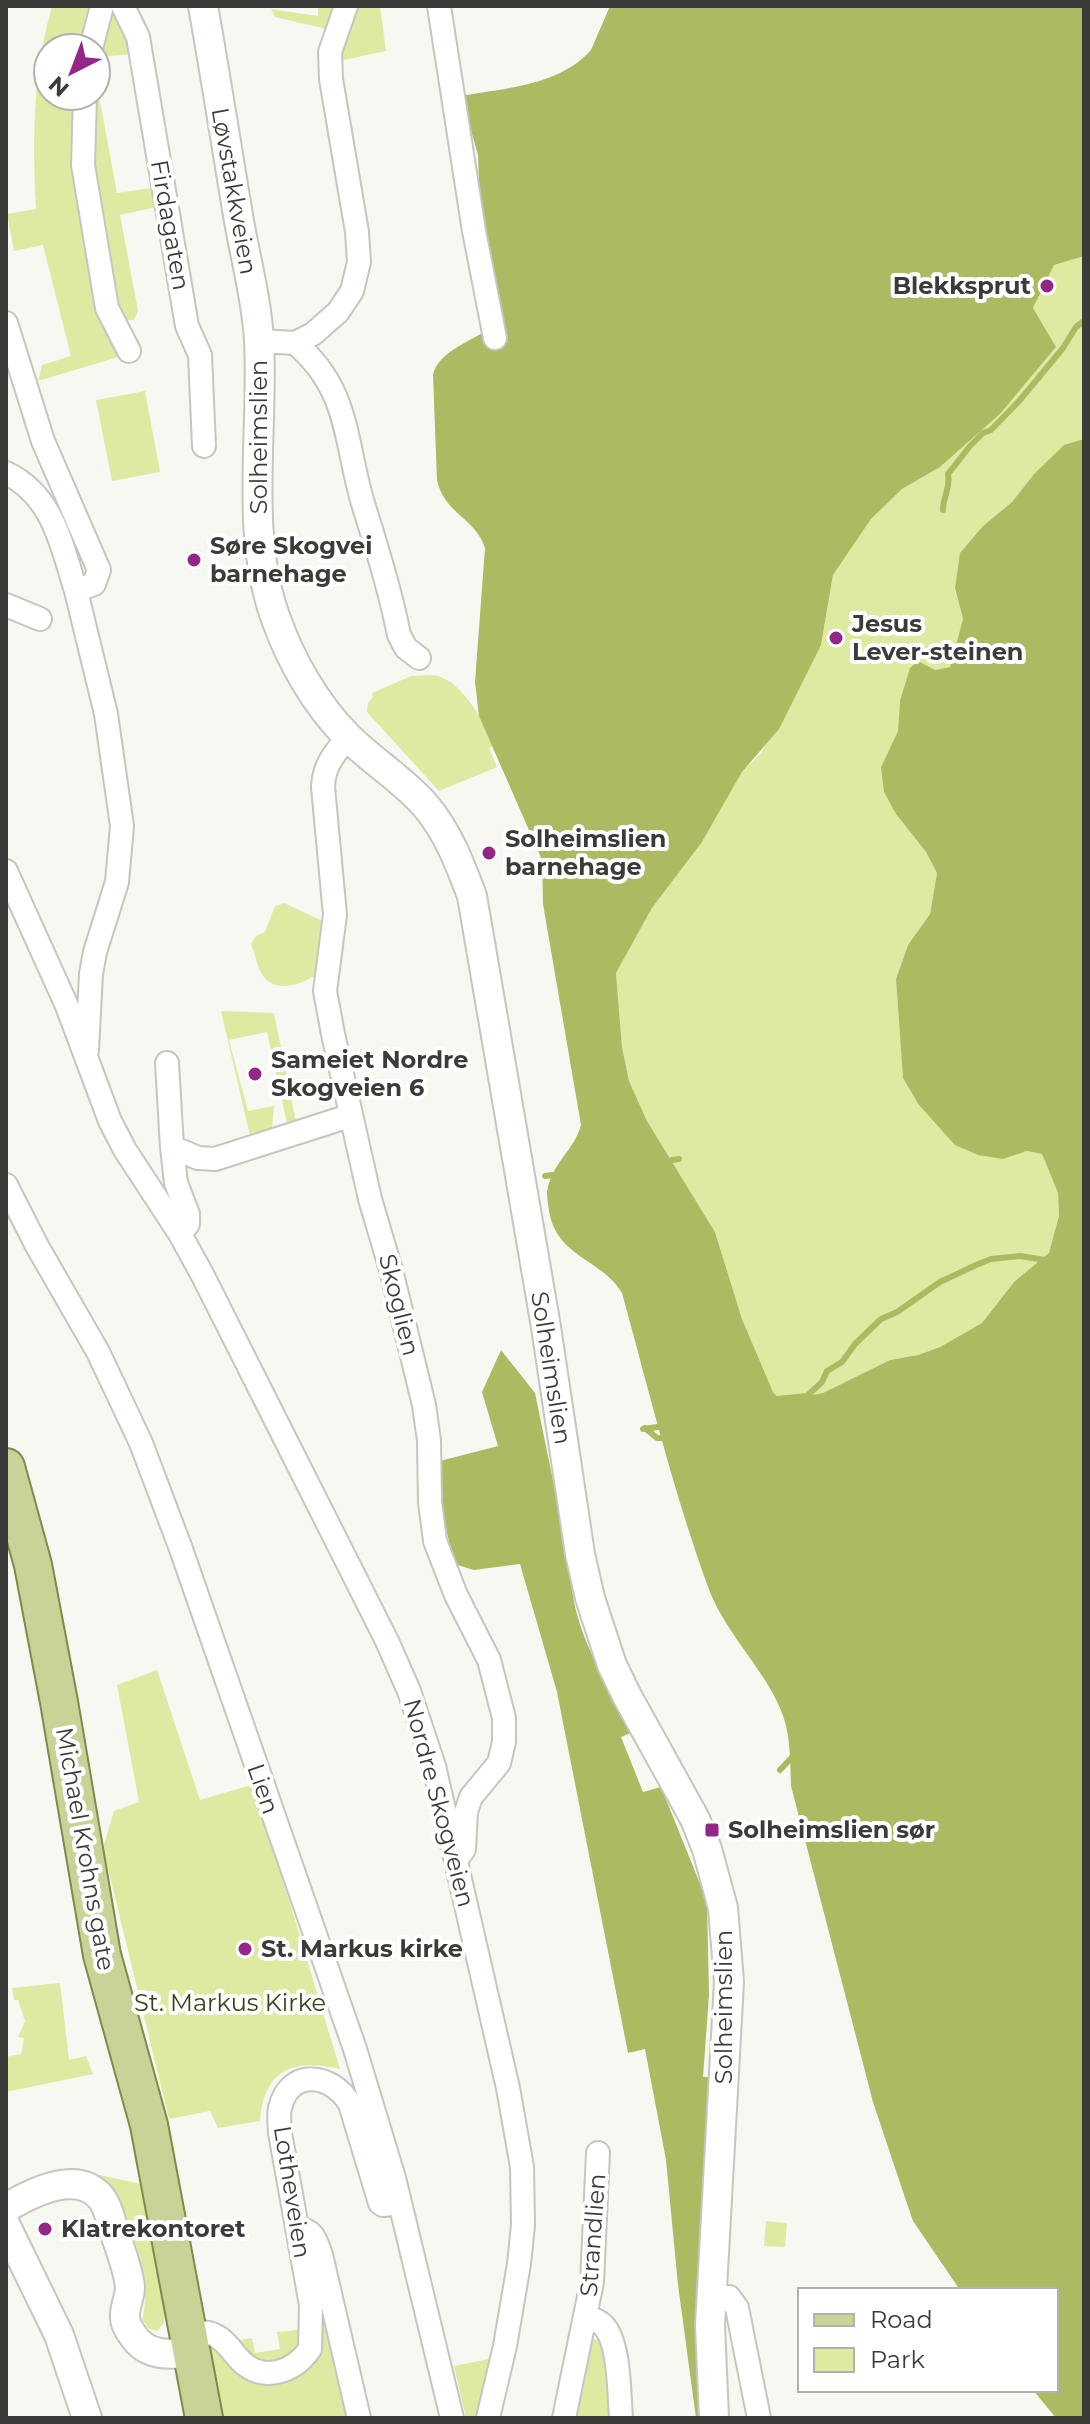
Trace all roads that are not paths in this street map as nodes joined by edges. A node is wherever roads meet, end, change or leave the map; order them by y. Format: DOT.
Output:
graph roads {
  1 [pos="102,6"];
  2 [pos="123,6"];
  3 [pos="203,6"];
  4 [pos="346,6"];
  5 [pos="439,6"];
  6 [pos="95,32"];
  7 [pos="85,112"];
  8 [pos="6,323"];
  9 [pos="495,338"];
  10 [pos="259,341"];
  11 [pos="295,343"];
  12 [pos="129,351"];
  13 [pos="204,446"];
  14 [pos="6,473"];
  15 [pos="76,591"];
  16 [pos="6,605"];
  17 [pos="40,619"];
  18 [pos="419,658"];
  19 [pos="348,737"];
  20 [pos="6,871"];
  21 [pos="86,1055"];
  22 [pos="167,1063"];
  23 [pos="343,1118"];
  24 [pos="172,1147"];
  25 [pos="6,1185"];
  26 [pos="180,1234"];
  27 [pos="6,1467"];
  28 [pos="456,1860"];
  29 [pos="598,2153"];
  30 [pos="400,2203"];
  31 [pos="6,2208"];
  32 [pos="6,2226"];
  33 [pos="297,2229"];
  34 [pos="712,2296"];
  35 [pos="587,2316"];
  36 [pos="191,2343"];
  37 [pos="87,2418"];
  38 [pos="204,2418"];
  39 [pos="359,2418"];
  40 [pos="452,2418"];
  41 [pos="488,2418"];
  42 [pos="564,2418"];
  43 [pos="621,2418"];
  44 [pos="714,2418"];
  45 [pos="759,2418"];
  1 -- 6 [label="street"];
  2 -- 13 [label="street, Firdagaten"];
  3 -- 10 [label="street, Løvstakkveien"];
  4 -- 11 [label="street"];
  5 -- 9 [label="street"];
  7 -- 12 [label="street"];
  8 -- 15 [label="street"];
  10 -- 11 [label="street"];
  10 -- 19 [label="street, Solheimslien"];
  11 -- 18 [label="street"];
  14 -- 15 [label="street"];
  15 -- 21 [label="street"];
  16 -- 17 [label="street"];
  19 -- 28 [label="street, Skoglien"];
  19 -- 34 [label="street, Solheimslien"];
  20 -- 21 [label="street, Nordre Skogveien"];
  21 -- 26 [label="street, Nordre Skogveien"];
  22 -- 24 [label="street, Nordre Skogveien"];
  23 -- 24 [label="street"];
  24 -- 26 [label="street, Nordre Skogveien"];
  25 -- 30 [label="street, Lien"];
  26 -- 28 [label="street, Nordre Skogveien"];
  27 -- 36 [label="main road, Michael Krohns gate"];
  28 -- 41 [label="street, Nordre Skogveien"];
  29 -- 35 [label="street, Strandlien"];
  30 -- 33 [label="street, Lotheveien"];
  30 -- 40 [label="street, Lien"];
  31 -- 36 [label="street, Lotheveien"];
  32 -- 37 [label="street"];
  33 -- 36 [label="street, Lotheveien"];
  33 -- 39 [label="street"];
  34 -- 44 [label="street, Solheimslien"];
  34 -- 45 [label="street"];
  35 -- 42 [label="street, Strandlien"];
  35 -- 43 [label="street, Strandlien"];
  36 -- 38 [label="main road, Michael Krohns gate"];
}
